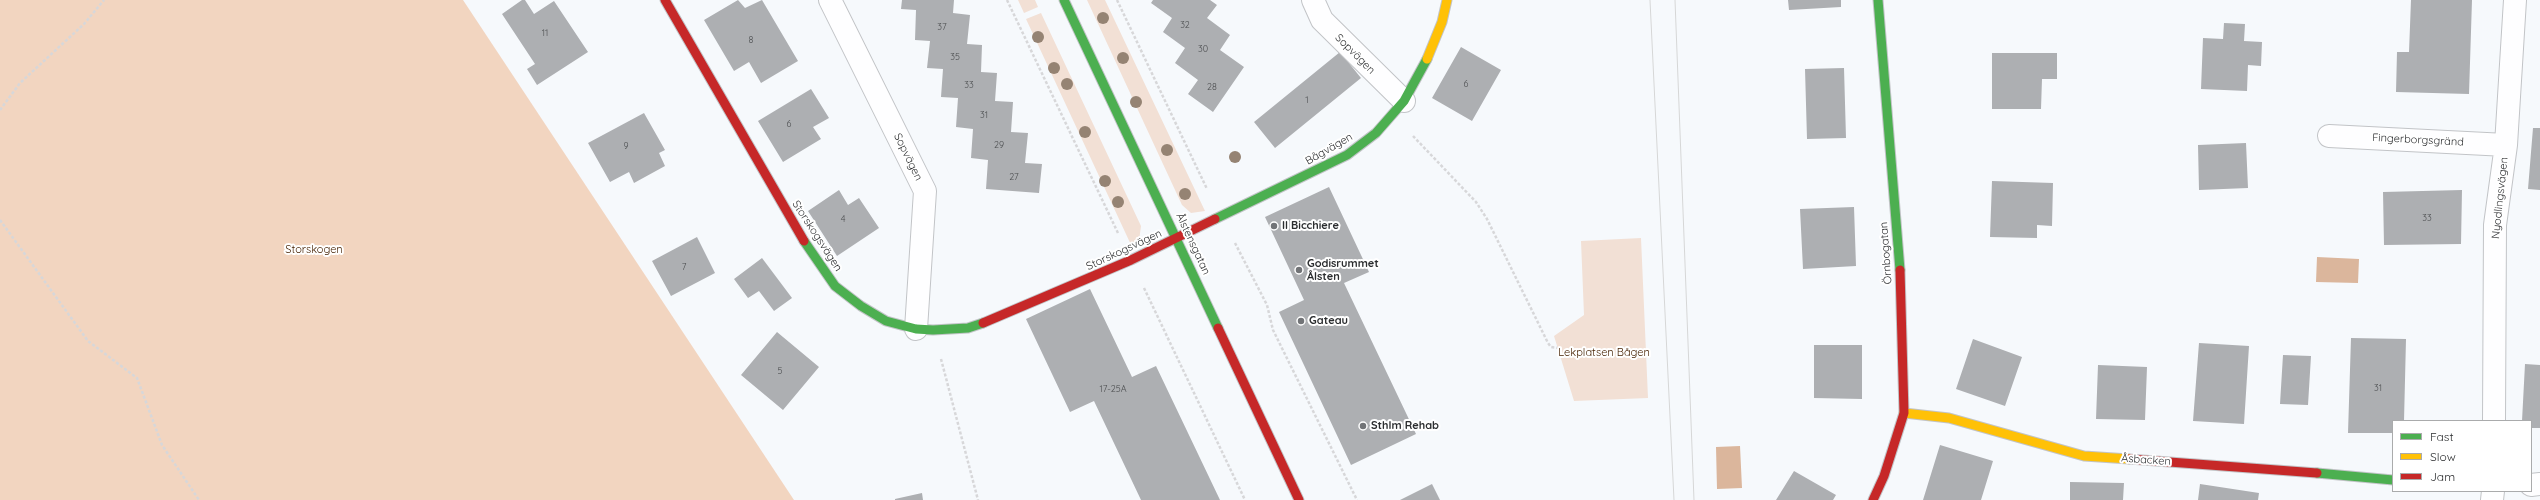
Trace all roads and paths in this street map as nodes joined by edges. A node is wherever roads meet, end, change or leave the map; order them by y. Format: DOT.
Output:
graph roads {
  1 [pos="104,0"];
  2 [pos="665,0"];
  3 [pos="830,0"];
  4 [pos="1064,0"];
  5 [pos="1117,0"];
  6 [pos="1313,0"];
  7 [pos="1447,0"];
  8 [pos="1878,0"];
  9 [pos="2515,0"];
  10 [pos="1398,108"];
  11 [pos="0,110"];
  12 [pos="2329,136"];
  13 [pos="2506,145"];
  14 [pos="1221,217"];
  15 [pos="0,220"];
  16 [pos="1177,238"];
  17 [pos="925,329"];
  18 [pos="1558,348"];
  19 [pos="1904,413"];
  20 [pos="2494,420"];
  21 [pos="2392,480"];
  22 [pos="199,500"];
  23 [pos="978,500"];
  24 [pos="1299,500"];
  25 [pos="1357,500"];
  26 [pos="1873,500"];
  1 -- 11 [label="path"];
  2 -- 17 [label="street, Storskogsvägen"];
  3 -- 17 [label="street, Sopvägen"];
  4 -- 16 [label="street, Ålstensgatan"];
  5 -- 14 [label="path"];
  6 -- 10 [label="street, Sopvägen"];
  7 -- 10 [label="street, Bågvägen"];
  8 -- 19 [label="street, Örnbogatan"];
  9 -- 13 [label="street, Nyodlingsvägen"];
  10 -- 14 [label="street, Bågvägen"];
  10 -- 18 [label="path"];
  12 -- 13 [label="street, Fingerborgsgränd"];
  13 -- 20 [label="street, Nyodlingsvägen"];
  14 -- 16 [label="street, Bågvägen"];
  14 -- 25 [label="path"];
  15 -- 22 [label="path"];
  16 -- 17 [label="street, Storskogsvägen"];
  16 -- 24 [label="street, Ålstensgatan"];
  17 -- 23 [label="path"];
  19 -- 21 [label="street, Åsbacken"];
  19 -- 26 [label="street, Örnbogatan"];
}
